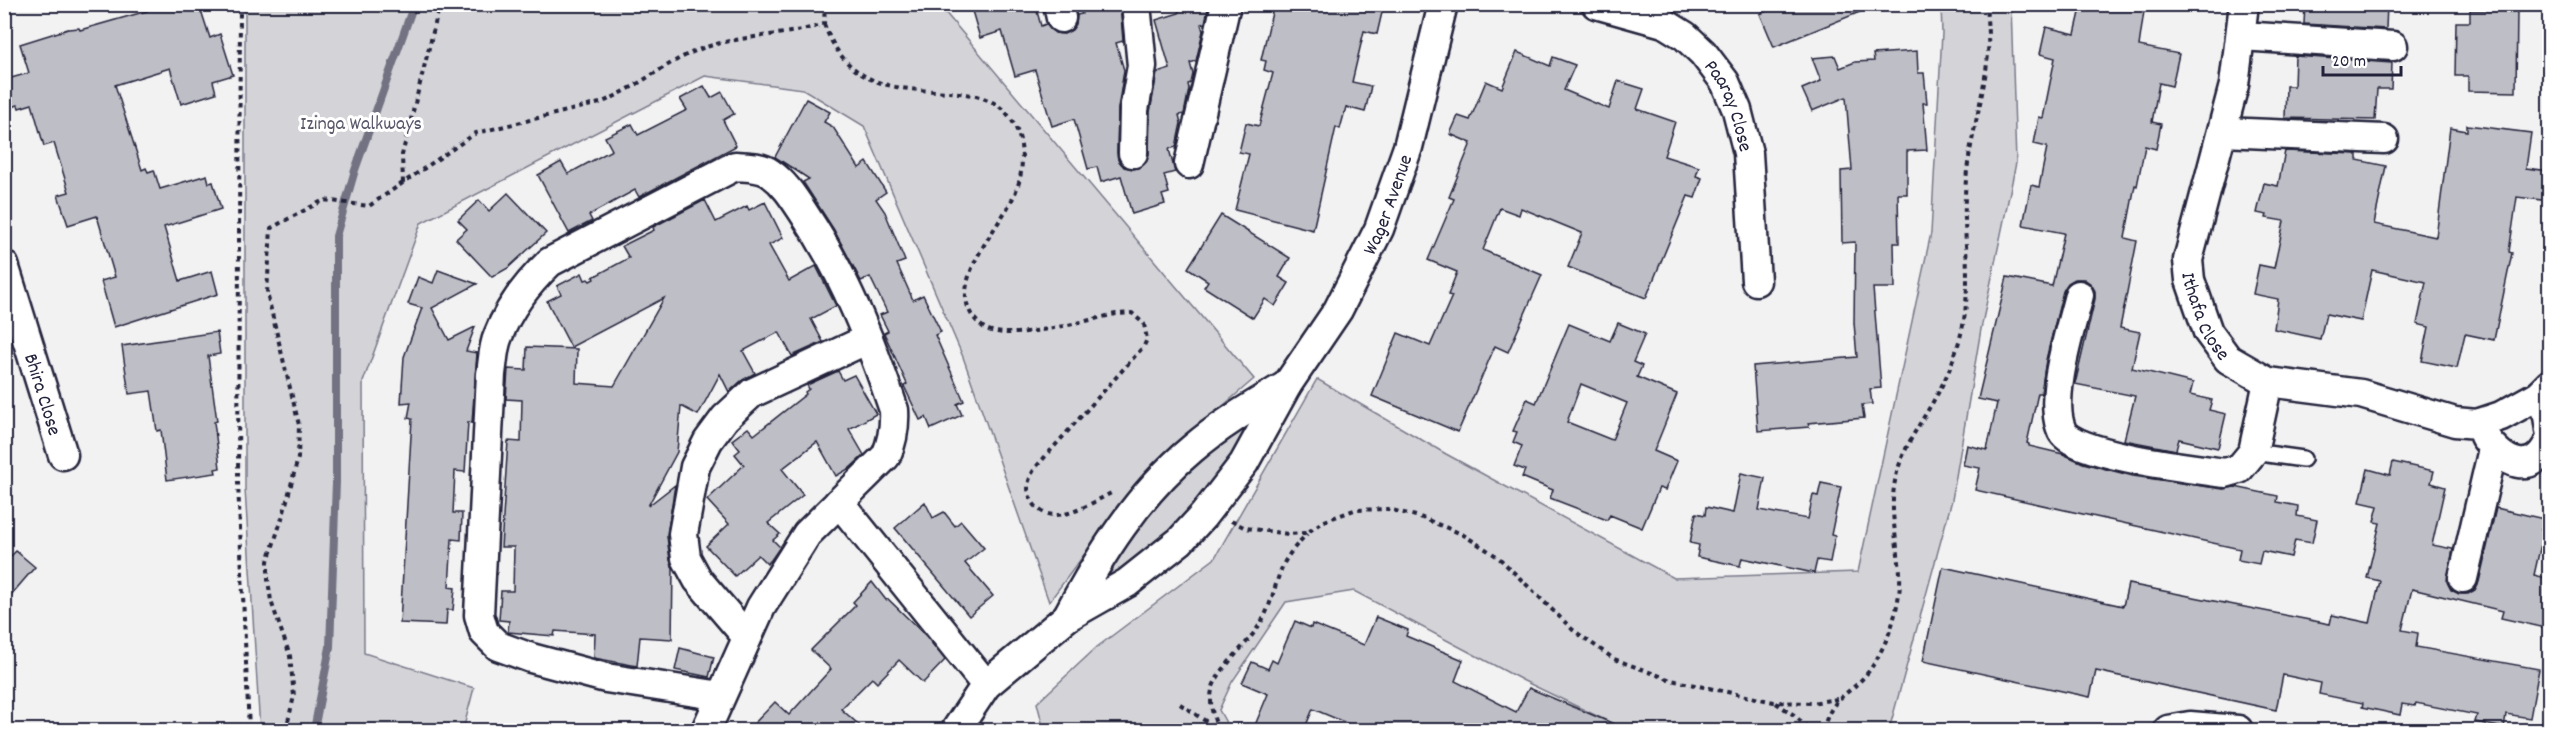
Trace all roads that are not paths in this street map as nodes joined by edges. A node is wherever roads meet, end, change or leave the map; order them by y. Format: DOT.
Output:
graph roads {
  1 [pos="1136,4"];
  2 [pos="1226,4"];
  3 [pos="1443,4"];
  4 [pos="1596,4"];
  5 [pos="2244,4"];
  6 [pos="2241,36"];
  7 [pos="2394,46"];
  8 [pos="2223,132"];
  9 [pos="2384,140"];
  10 [pos="1133,153"];
  11 [pos="1189,164"];
  12 [pos="4,265"];
  13 [pos="1756,281"];
  14 [pos="2079,295"];
  15 [pos="868,339"];
  16 [pos="2268,382"];
  17 [pos="1287,385"];
  18 [pos="2544,389"];
  19 [pos="2477,424"];
  20 [pos="2550,430"];
  21 [pos="2550,440"];
  22 [pos="2493,449"];
  23 [pos="2253,452"];
  24 [pos="63,455"];
  25 [pos="2303,459"];
  26 [pos="839,502"];
  27 [pos="2463,578"];
  28 [pos="1067,617"];
  29 [pos="746,636"];
  30 [pos="986,685"];
  31 [pos="721,696"];
  32 [pos="706,730"];
  33 [pos="956,730"];
  34 [pos="2168,730"];
  35 [pos="2238,730"];
  1 -- 10 [label="street"];
  2 -- 11 [label="street"];
  3 -- 17 [label="street, Wager Avenue"];
  4 -- 13 [label="street, Paaray Close"];
  5 -- 6 [label="street, Ithafa Close"];
  6 -- 7 [label="street"];
  6 -- 8 [label="street, Ithafa Close"];
  8 -- 9 [label="street"];
  8 -- 16 [label="street, Ithafa Close"];
  12 -- 24 [label="street, Bhira Close"];
  14 -- 23 [label="street"];
  15 -- 26 [label="street"];
  15 -- 29 [label="street"];
  15 -- 31 [label="street"];
  16 -- 19 [label="street, Ithafa Close"];
  16 -- 23 [label="street"];
  17 -- 28 [label="street, Wager Avenue"];
  17 -- 28 [label="street, Wager Avenue"];
  18 -- 19 [label="street, Ithafa Close"];
  18 -- 20 [label="street"];
  19 -- 22 [label="street"];
  21 -- 22 [label="street"];
  22 -- 27 [label="street"];
  23 -- 25 [label="lane"];
  26 -- 29 [label="street"];
  26 -- 30 [label="street"];
  28 -- 30 [label="street, Wager Avenue"];
  29 -- 31 [label="street"];
  30 -- 33 [label="street, Wager Avenue"];
  31 -- 32 [label="street"];
  34 -- 35 [label="street"];
}
